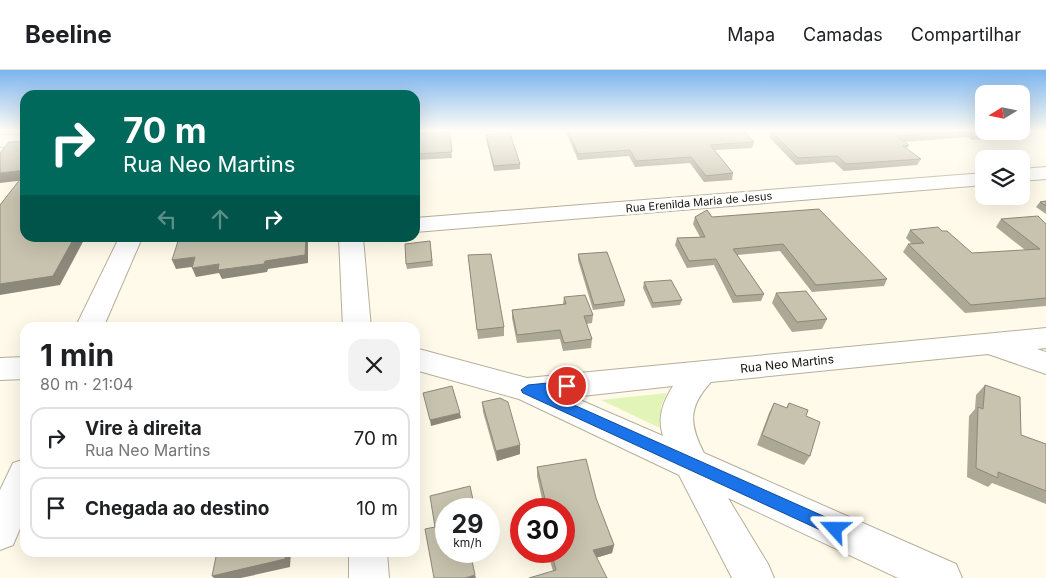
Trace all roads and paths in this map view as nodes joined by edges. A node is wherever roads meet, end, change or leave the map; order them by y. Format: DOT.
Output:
graph roads {
  1 [pos="1046,173"];
  2 [pos="1030,174"];
  3 [pos="975,179"];
  4 [pos="420,225"];
  5 [pos="128,242"];
  6 [pos="351,242"];
  7 [pos="92,322"];
  8 [pos="357,322"];
  9 [pos="1046,338"];
  10 [pos="989,344"];
  11 [pos="420,360"];
  12 [pos="1046,363"];
  13 [pos="20,368"];
  14 [pos="0,369"];
  15 [pos="703,372"];
  16 [pos="528,390"];
  17 [pos="692,464"];
  18 [pos="20,486"];
  19 [pos="0,532"];
  20 [pos="368,557"];
  21 [pos="369,578"];
  22 [pos="754,578"];
  23 [pos="942,578"];
  1 -- 2 [label="street"];
  3 -- 4 [label="street, Rua Erenilda Maria de Jesus"];
  5 -- 7 [label="street"];
  6 -- 8 [label="street"];
  9 -- 10 [label="street, Rua Neo Martins"];
  10 -- 12 [label="street"];
  10 -- 15 [label="street, Rua Neo Martins"];
  11 -- 16 [label="street"];
  13 -- 14 [label="street"];
  15 -- 16 [label="street, Rua Neo Martins"];
  15 -- 17 [label="street"];
  16 -- 17 [label="street"];
  17 -- 22 [label="street"];
  17 -- 23 [label="street"];
  18 -- 19 [label="street"];
  20 -- 21 [label="street"];
}
